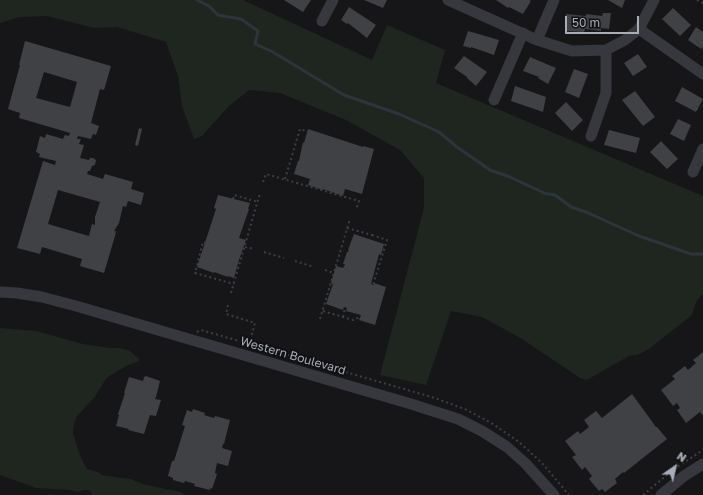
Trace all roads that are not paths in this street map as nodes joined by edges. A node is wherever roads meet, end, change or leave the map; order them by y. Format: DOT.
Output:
graph roads {
  1 [pos="333,0"];
  2 [pos="448,0"];
  3 [pos="554,0"];
  4 [pos="654,0"];
  5 [pos="322,22"];
  6 [pos="639,29"];
  7 [pos="522,33"];
  8 [pos="537,40"];
  9 [pos="606,50"];
  10 [pos="703,74"];
  11 [pos="494,100"];
  12 [pos="591,136"];
  13 [pos="703,149"];
  14 [pos="693,172"];
  15 [pos="0,292"];
  16 [pos="703,464"];
  17 [pos="554,495"];
  18 [pos="661,495"];
  1 -- 5 [label="street"];
  2 -- 7 [label="street"];
  3 -- 8 [label="street"];
  4 -- 6 [label="street"];
  6 -- 9 [label="street"];
  6 -- 10 [label="street"];
  7 -- 8 [label="street"];
  7 -- 11 [label="street"];
  8 -- 9 [label="street"];
  9 -- 12 [label="street"];
  13 -- 14 [label="street"];
  15 -- 17 [label="street, Western Boulevard"];
  16 -- 18 [label="street"];
}
